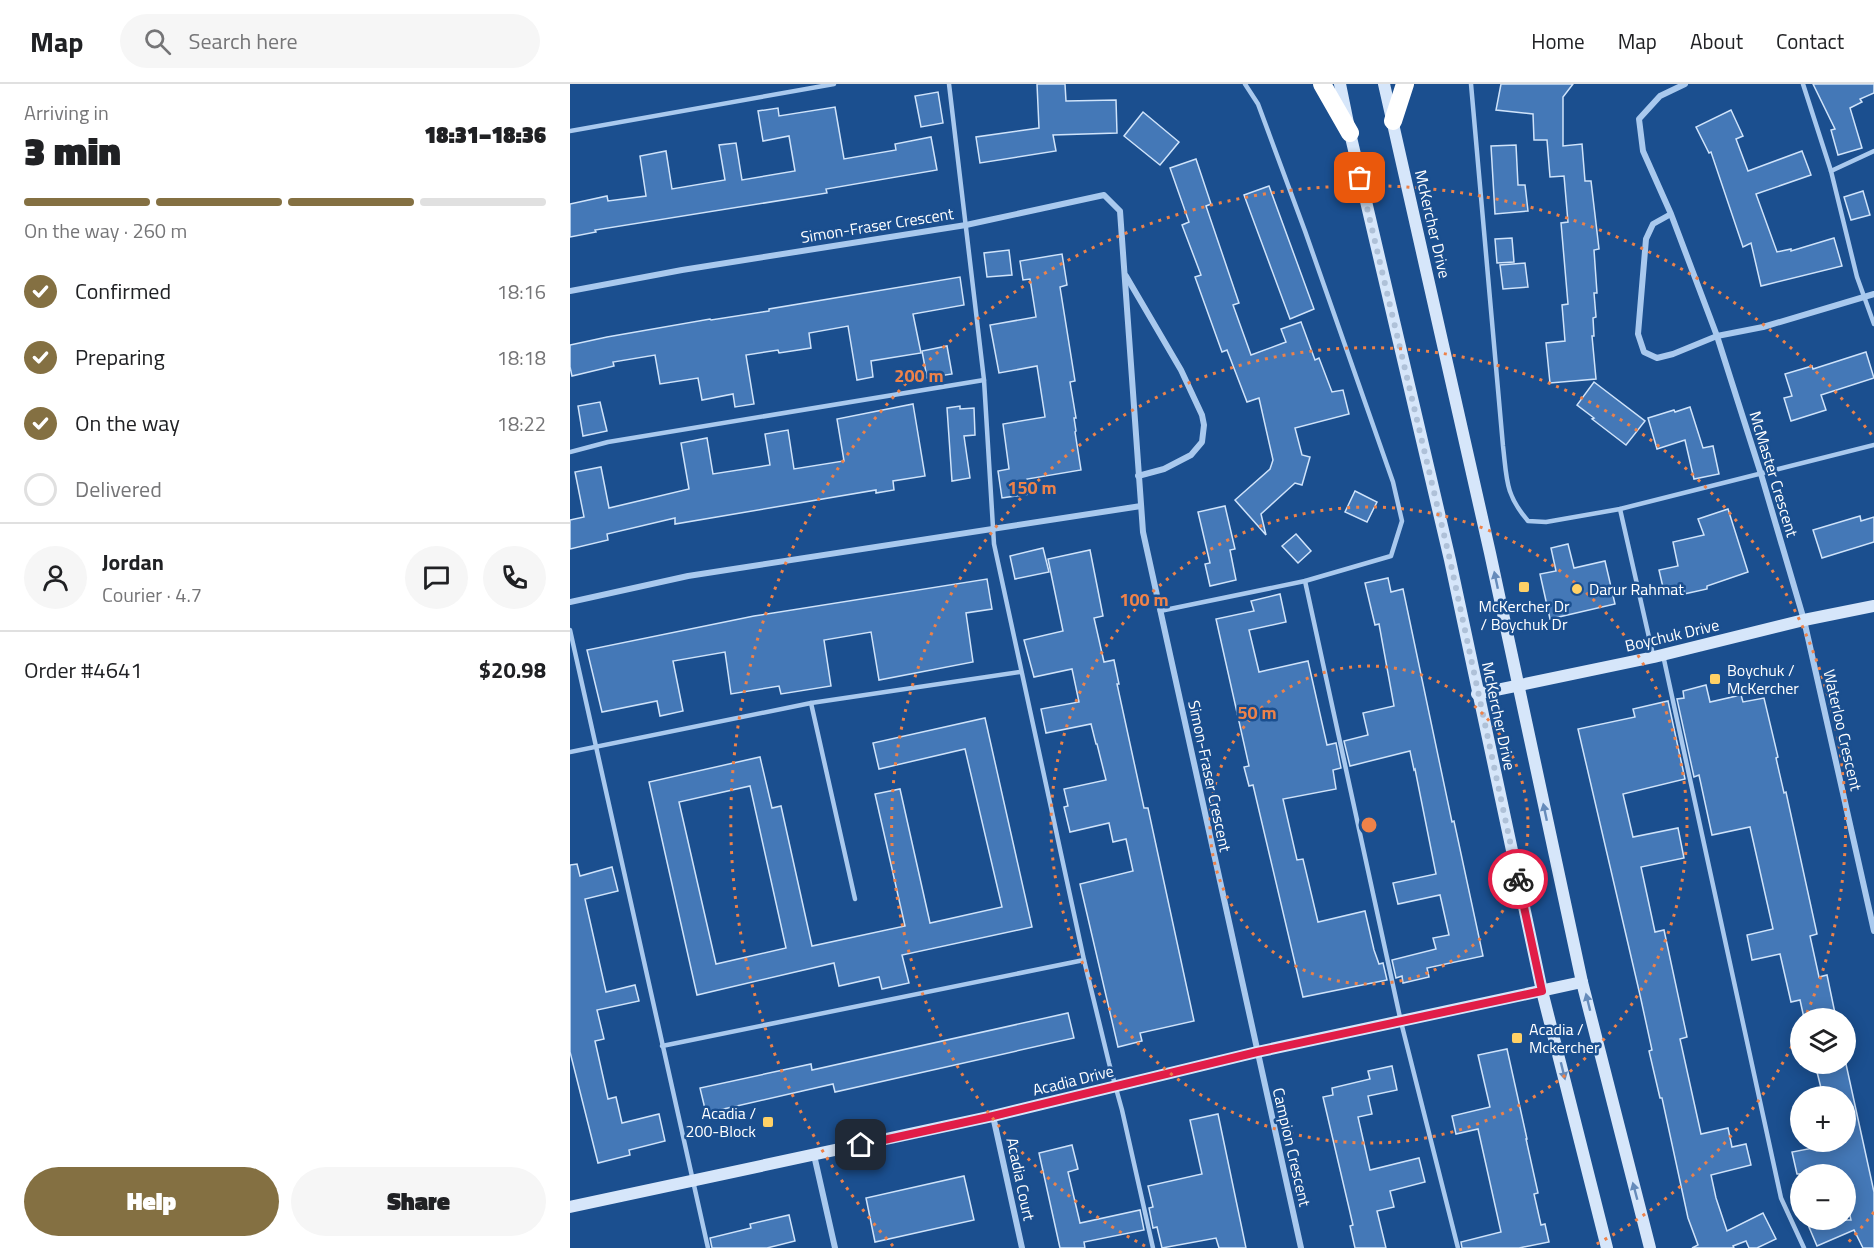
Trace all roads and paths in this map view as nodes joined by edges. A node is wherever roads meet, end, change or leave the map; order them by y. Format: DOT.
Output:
graph roads {
  1 [pos="834,84"];
  2 [pos="949,84"];
  3 [pos="1245,84"];
  4 [pos="1322,84"];
  5 [pos="1340,84"];
  6 [pos="1384,84"];
  7 [pos="1405,84"];
  8 [pos="1471,84"];
  9 [pos="1685,84"];
  10 [pos="1803,84"];
  11 [pos="1393,121"];
  12 [pos="570,131"];
  13 [pos="1350,133"];
  14 [pos="1874,151"];
  15 [pos="1831,171"];
  16 [pos="1671,214"];
  17 [pos="966,225"];
  18 [pos="1125,273"];
  19 [pos="570,291"];
  20 [pos="1874,294"];
  21 [pos="1864,296"];
  22 [pos="1874,324"];
  23 [pos="1717,336"];
  24 [pos="984,380"];
  25 [pos="1874,445"];
  26 [pos="570,452"];
  27 [pos="1761,474"];
  28 [pos="1138,476"];
  29 [pos="1141,506"];
  30 [pos="1620,509"];
  31 [pos="992,527"];
  32 [pos="1305,581"];
  33 [pos="570,602"];
  34 [pos="1874,606"];
  35 [pos="1160,611"];
  36 [pos="1804,620"];
  37 [pos="570,630"];
  38 [pos="1658,656"];
  39 [pos="1020,672"];
  40 [pos="1517,685"];
  41 [pos="1478,694"];
  42 [pos="811,703"];
  43 [pos="596,746"];
  44 [pos="570,752"];
  45 [pos="855,899"];
  46 [pos="1872,916"];
  47 [pos="1874,931"];
  48 [pos="1084,960"];
  49 [pos="1582,982"];
  50 [pos="1542,991"];
  51 [pos="1401,1022"];
  52 [pos="662,1046"];
  53 [pos="1257,1052"];
  54 [pos="1115,1086"];
  55 [pos="993,1116"];
  56 [pos="814,1155"];
  57 [pos="693,1181"];
  58 [pos="570,1207"];
  59 [pos="708,1248"];
  60 [pos="835,1248"];
  61 [pos="1022,1248"];
  62 [pos="1153,1248"];
  63 [pos="1301,1248"];
  64 [pos="1458,1248"];
  65 [pos="1607,1248"];
  66 [pos="1650,1248"];
  67 [pos="1804,1248"];
  1 -- 12 [label="lane"];
  2 -- 17 [label="lane"];
  3 -- 32 [label="lane"];
  4 -- 13 [label="highway"];
  5 -- 13 [label="main road, McKercher Drive"];
  6 -- 11 [label="main road, McKercher Drive"];
  7 -- 11 [label="highway"];
  8 -- 30 [label="lane"];
  9 -- 16 [label="street, McMaster Crescent"];
  10 -- 15 [label="lane"];
  40 -- 11 [label="main road, McKercher Drive, one-way"];
  13 -- 41 [label="main road, McKercher Drive"];
  14 -- 15 [label="lane"];
  15 -- 21 [label="lane"];
  16 -- 23 [label="street, McMaster Crescent"];
  16 -- 23 [label="street"];
  17 -- 18 [label="street, Simon-Fraser Crescent"];
  17 -- 19 [label="street, Simon-Fraser Crescent"];
  17 -- 24 [label="lane"];
  18 -- 28 [label="street, Simon-Fraser Crescent"];
  18 -- 28 [label="street, Simon-Fraser Crescent"];
  20 -- 21 [label="street"];
  21 -- 22 [label="lane"];
  21 -- 23 [label="street"];
  23 -- 27 [label="street, McMaster Crescent"];
  24 -- 26 [label="lane"];
  24 -- 31 [label="lane"];
  25 -- 27 [label="lane"];
  27 -- 30 [label="lane"];
  27 -- 36 [label="street, McMaster Crescent"];
  28 -- 29 [label="street, Simon-Fraser Crescent"];
  29 -- 31 [label="street"];
  29 -- 35 [label="street, Simon-Fraser Crescent"];
  30 -- 38 [label="lane"];
  31 -- 33 [label="street"];
  31 -- 39 [label="lane"];
  32 -- 35 [label="lane"];
  32 -- 51 [label="lane"];
  34 -- 36 [label="main road, Boychuk Drive"];
  35 -- 53 [label="street, Simon-Fraser Crescent"];
  36 -- 38 [label="main road, Boychuk Drive"];
  36 -- 46 [label="street, Waterloo Crescent"];
  37 -- 43 [label="lane"];
  38 -- 40 [label="main road, Boychuk Drive"];
  38 -- 67 [label="lane"];
  39 -- 42 [label="lane"];
  39 -- 48 [label="lane"];
  40 -- 41 [label="main road, Boychuk Drive"];
  49 -- 40 [label="main road, McKercher Drive, one-way"];
  41 -- 50 [label="main road, McKercher Drive"];
  42 -- 43 [label="lane"];
  42 -- 45 [label="lane"];
  43 -- 44 [label="lane"];
  43 -- 52 [label="lane"];
  46 -- 47 [label="street, Waterloo Crescent"];
  48 -- 52 [label="lane"];
  48 -- 54 [label="lane"];
  49 -- 50 [label="main road, Acadia Drive"];
  66 -- 49 [label="main road, McKercher Drive, one-way"];
  50 -- 51 [label="main road, Acadia Drive"];
  50 -- 65 [label="main road, McKercher Drive, one-way"];
  51 -- 53 [label="main road, Acadia Drive"];
  51 -- 64 [label="lane"];
  52 -- 57 [label="lane"];
  53 -- 54 [label="main road, Acadia Drive"];
  53 -- 63 [label="street, Campion Crescent"];
  54 -- 55 [label="main road, Acadia Drive"];
  54 -- 62 [label="lane"];
  55 -- 56 [label="main road, Acadia Drive"];
  55 -- 61 [label="street, Acadia Court"];
  56 -- 57 [label="main road, Acadia Drive"];
  56 -- 60 [label="street"];
  57 -- 58 [label="main road, Acadia Drive"];
  57 -- 59 [label="lane"];
}
